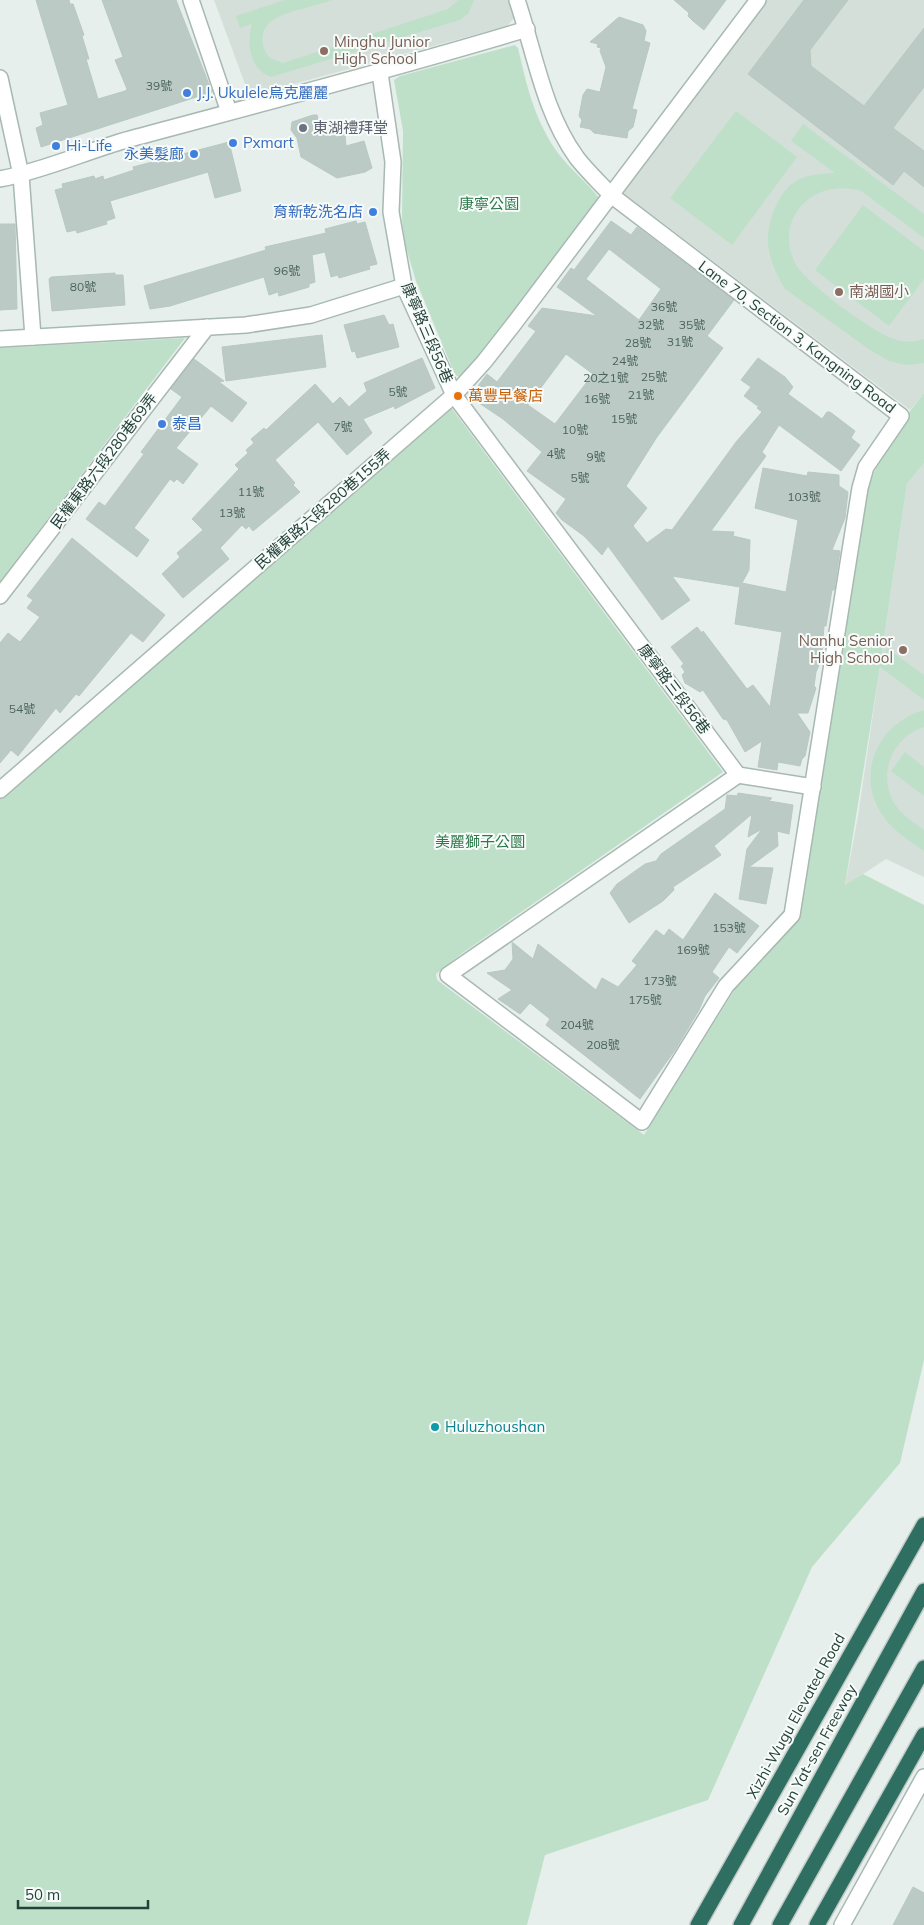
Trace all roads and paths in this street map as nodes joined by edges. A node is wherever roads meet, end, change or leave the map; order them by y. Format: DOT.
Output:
graph roads {
  1 [pos="191,0"];
  2 [pos="517,0"];
  3 [pos="758,0"];
  4 [pos="527,29"];
  5 [pos="380,73"];
  6 [pos="0,78"];
  7 [pos="229,112"];
  8 [pos="21,175"];
  9 [pos="0,179"];
  10 [pos="611,195"];
  11 [pos="404,286"];
  12 [pos="207,327"];
  13 [pos="33,337"];
  14 [pos="0,339"];
  15 [pos="454,395"];
  16 [pos="0,596"];
  17 [pos="738,775"];
  18 [pos="813,787"];
  19 [pos="0,790"];
  20 [pos="924,1525"];
  21 [pos="924,1591"];
  22 [pos="924,1668"];
  23 [pos="924,1735"];
  24 [pos="924,1777"];
  25 [pos="698,1925"];
  26 [pos="741,1925"];
  27 [pos="780,1925"];
  28 [pos="817,1925"];
  29 [pos="842,1925"];
  1 -- 7 [label="street"];
  2 -- 4 [label="street, Lane 70, Section 3, Kangning Road"];
  3 -- 10 [label="street, 民權東路六段280巷155弄"];
  4 -- 5 [label="street"];
  4 -- 10 [label="street, Lane 70, Section 3, Kangning Road"];
  5 -- 7 [label="street"];
  5 -- 11 [label="street, 康寧路三段56巷"];
  6 -- 8 [label="street"];
  7 -- 8 [label="street"];
  8 -- 9 [label="street"];
  8 -- 13 [label="street"];
  10 -- 15 [label="street, 民權東路六段280巷155弄"];
  10 -- 18 [label="street, Lane 70, Section 3, Kangning Road"];
  11 -- 12 [label="street"];
  11 -- 15 [label="street, 康寧路三段56巷"];
  12 -- 13 [label="street"];
  12 -- 16 [label="street, 民權東路六段280巷69弄"];
  13 -- 14 [label="street"];
  15 -- 17 [label="street, 康寧路三段56巷"];
  15 -- 19 [label="street, 民權東路六段280巷155弄"];
  17 -- 18 [label="street"];
  17 -- 18 [label="street, Lane 70, Section 3, Kangning Road"];
  20 -- 25 [label="highway, Xizhi-Wugu Elevated Road"];
  21 -- 26 [label="highway, Sun Yat-sen Freeway"];
  22 -- 27 [label="highway"];
  23 -- 28 [label="highway"];
  24 -- 29 [label="street"];
}
